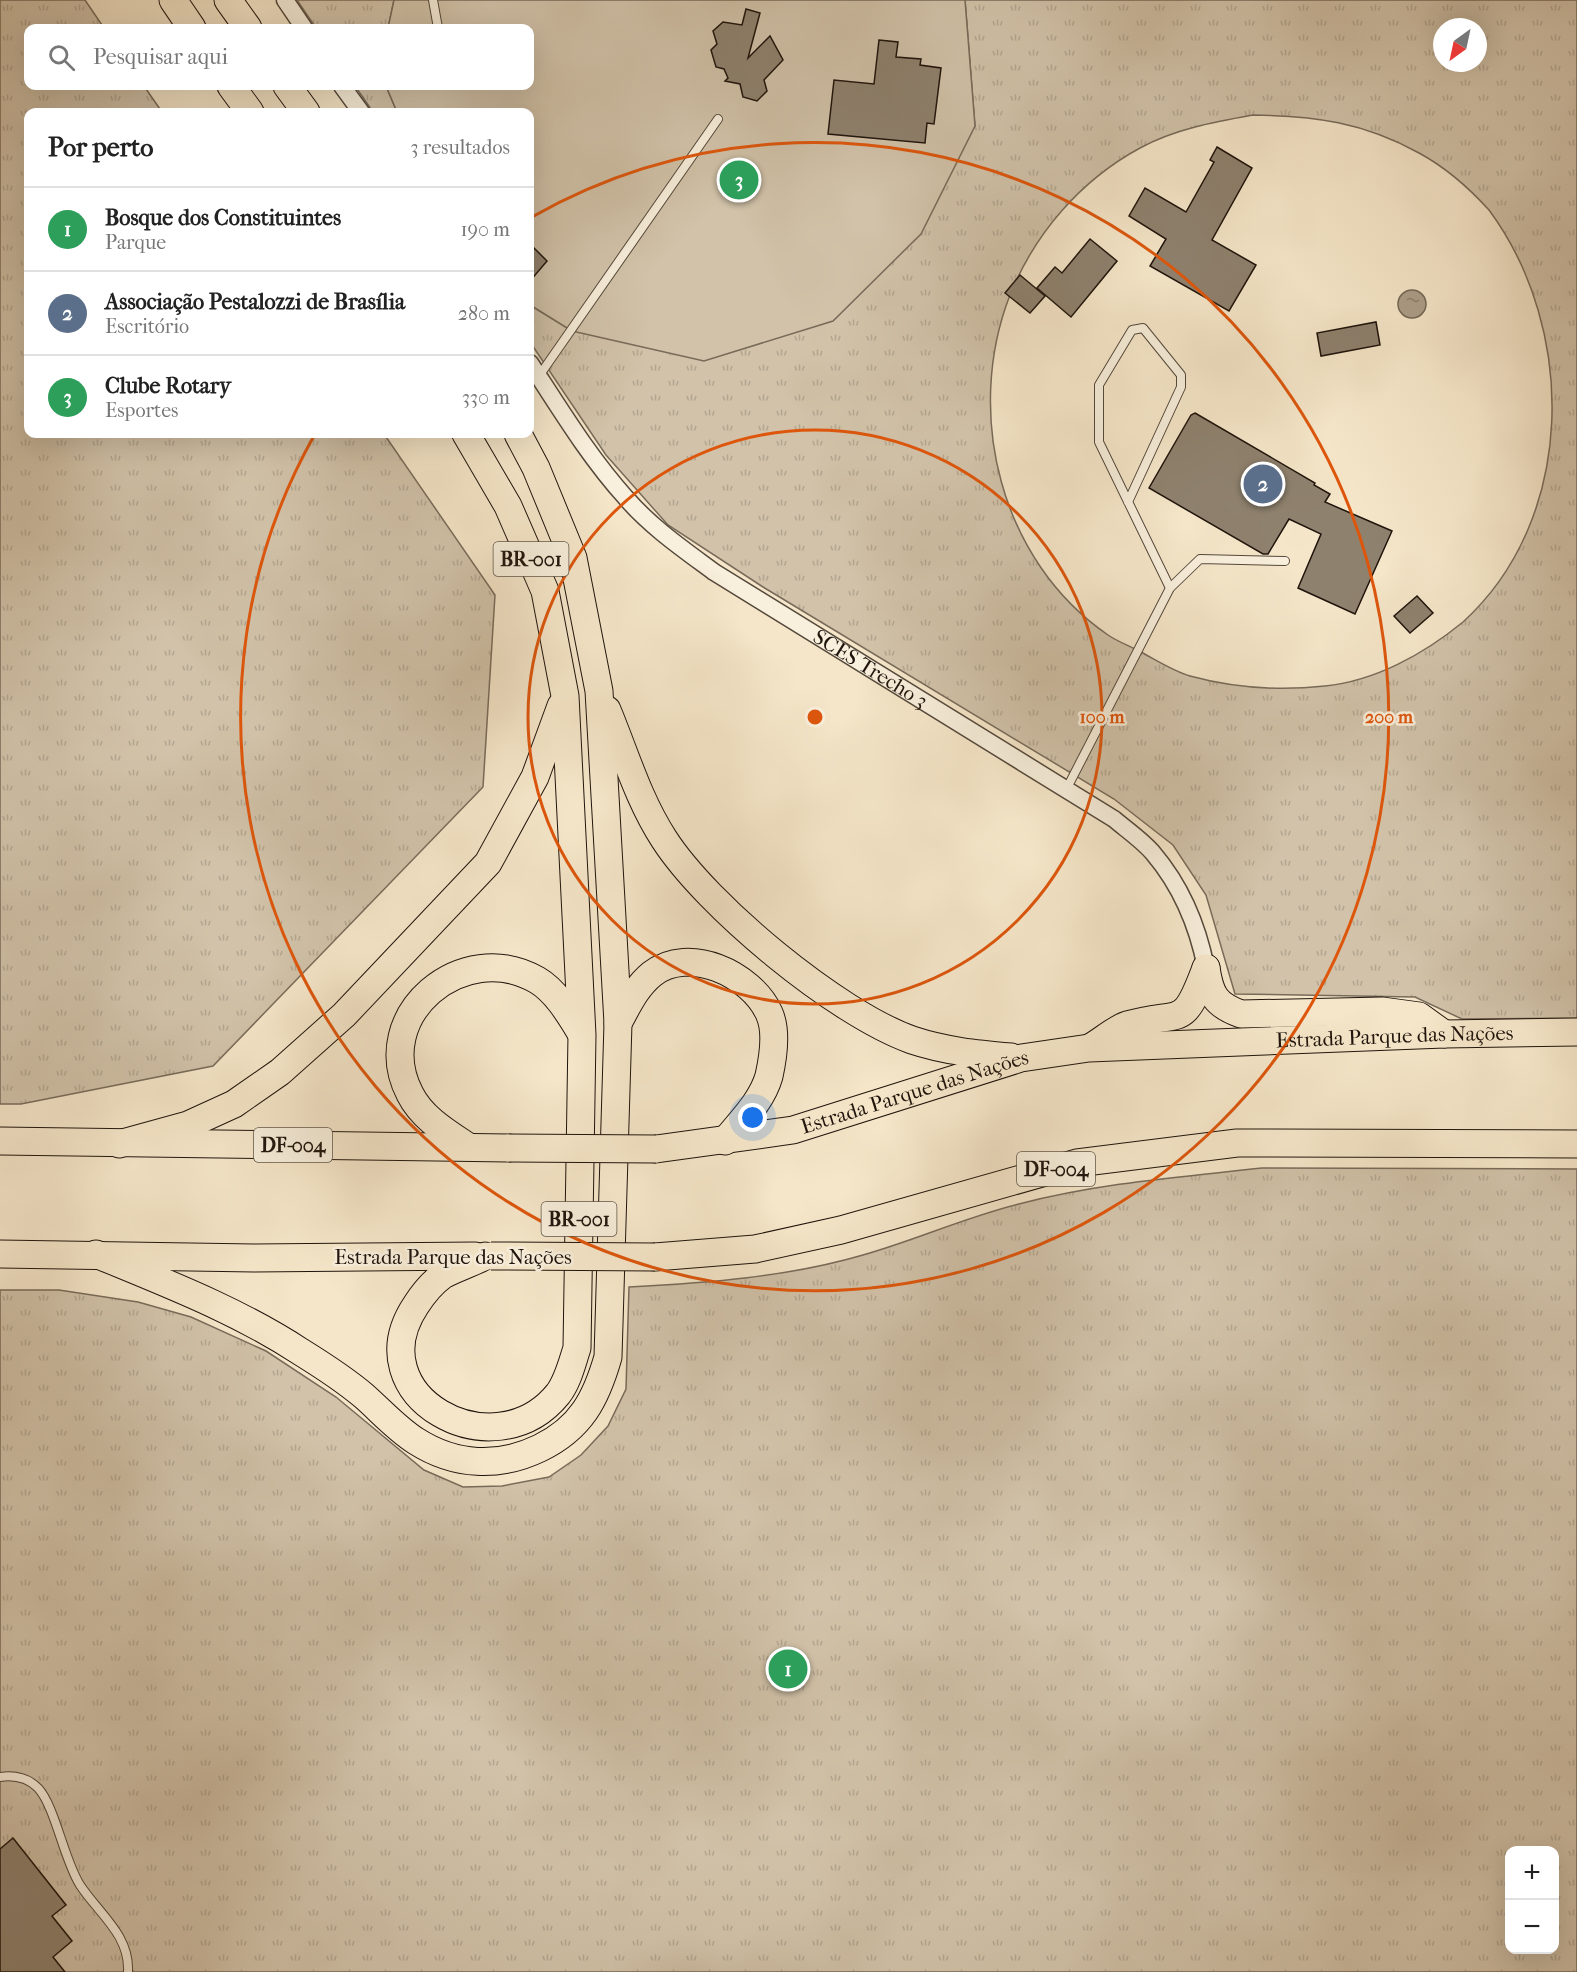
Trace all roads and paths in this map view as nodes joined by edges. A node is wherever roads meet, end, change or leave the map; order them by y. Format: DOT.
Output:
graph roads {
  1 [pos="173,0"];
  2 [pos="228,0"];
  3 [pos="285,0"];
  4 [pos="433,0"];
  5 [pos="189,24"];
  6 [pos="245,24"];
  7 [pos="301,24"];
  8 [pos="437,24"];
  9 [pos="234,90"];
  10 [pos="290,90"];
  11 [pos="345,90"];
  12 [pos="247,108"];
  13 [pos="303,108"];
  14 [pos="358,108"];
  15 [pos="718,119"];
  16 [pos="534,370"];
  17 [pos="467,438"];
  18 [pos="520,438"];
  19 [pos="1128,502"];
  20 [pos="1285,561"];
  21 [pos="1170,588"];
  22 [pos="598,692"];
  23 [pos="565,696"];
  24 [pos="1067,788"];
  25 [pos="1206,968"];
  26 [pos="618,1023"];
  27 [pos="1577,1032"];
  28 [pos="1444,1034"];
  29 [pos="582,1035"];
  30 [pos="1089,1048"];
  31 [pos="1021,1058"];
  32 [pos="0,1141"];
  33 [pos="725,1141"];
  34 [pos="119,1144"];
  35 [pos="1577,1144"];
  36 [pos="467,1146"];
  37 [pos="0,1254"];
  38 [pos="96,1254"];
  39 [pos="488,1256"];
  40 [pos="0,1777"];
  41 [pos="128,1972"];
  1 -- 5 [label="highway"];
  2 -- 6 [label="highway"];
  3 -- 7 [label="street"];
  4 -- 8 [label="lane"];
  9 -- 12 [label="highway"];
  10 -- 13 [label="highway"];
  11 -- 14 [label="street"];
  15 -- 16 [label="lane"];
  16 -- 24 [label="street, SCES Trecho 3"];
  17 -- 23 [label="highway, BR-001"];
  18 -- 22 [label="highway, BR-001"];
  19 -- 19 [label="lane"];
  19 -- 21 [label="lane"];
  20 -- 21 [label="lane"];
  21 -- 24 [label="lane"];
  22 -- 26 [label="highway, BR-001"];
  22 -- 31 [label="highway, BR-001"];
  23 -- 29 [label="highway, BR-001"];
  23 -- 34 [label="highway"];
  24 -- 25 [label="street, SCES Trecho 3"];
  25 -- 28 [label="highway"];
  25 -- 30 [label="highway"];
  26 -- 33 [label="highway, BR-001"];
  26 -- 38 [label="highway, BR-001"];
  27 -- 28 [label="highway, Estrada Parque das Nações / DF-004"];
  28 -- 30 [label="highway, Estrada Parque das Nações / DF-004"];
  29 -- 36 [label="highway"];
  29 -- 39 [label="highway, BR-001"];
  30 -- 31 [label="highway, Estrada Parque das Nações / DF-004"];
  31 -- 33 [label="highway, Estrada Parque das Nações / DF-004"];
  32 -- 34 [label="highway, Estrada Parque das Nações / DF-004"];
  33 -- 36 [label="highway, Estrada Parque das Nações / DF-004, bridge"];
  34 -- 36 [label="highway, Estrada Parque das Nações / DF-004"];
  35 -- 39 [label="highway, Estrada Parque das Nações / DF-004, bridge"];
  37 -- 38 [label="highway, Estrada Parque das Nações / DF-004"];
  38 -- 39 [label="highway, Estrada Parque das Nações / DF-004"];
  40 -- 41 [label="lane"];
}
